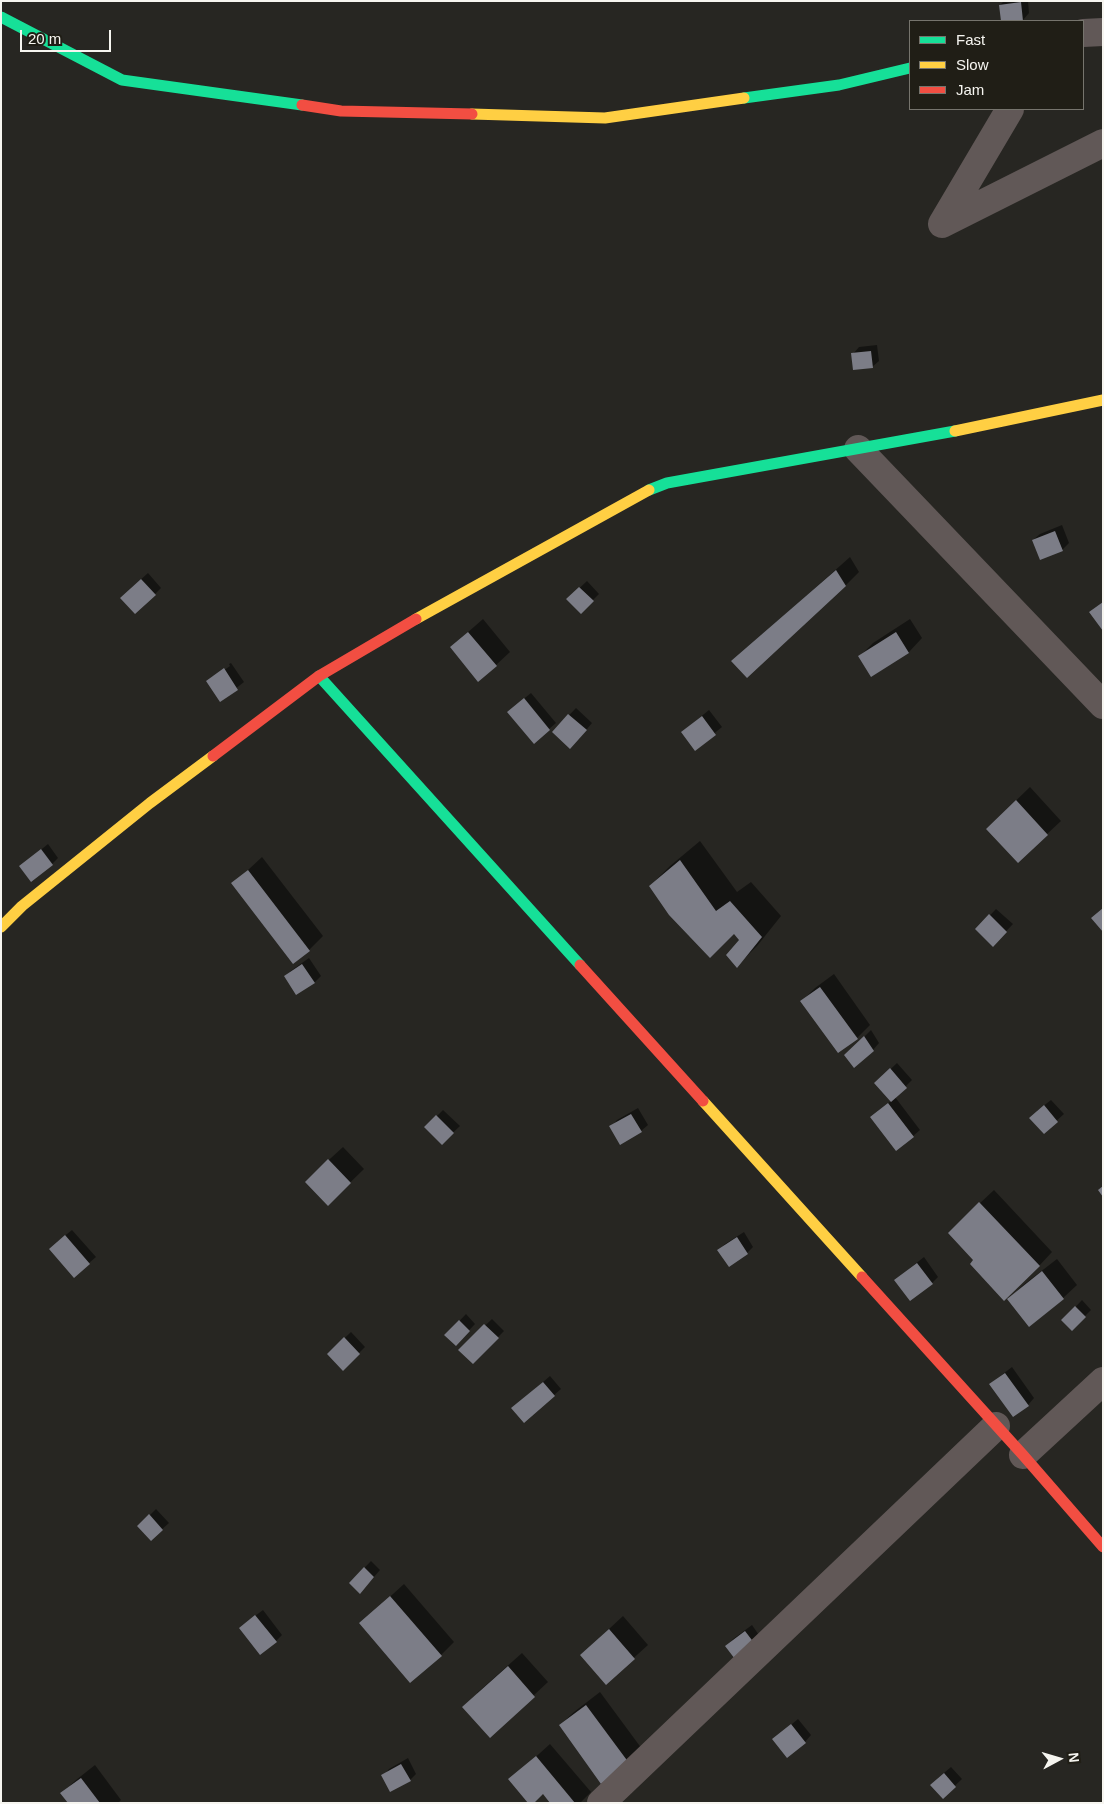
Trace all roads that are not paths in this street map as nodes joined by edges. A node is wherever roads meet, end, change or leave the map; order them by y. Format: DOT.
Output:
graph roads {
  1 [pos="1,17"];
  2 [pos="1103,32"];
  3 [pos="1084,33"];
  4 [pos="909,68"];
  5 [pos="1009,110"];
  6 [pos="1103,143"];
  7 [pos="1103,400"];
  8 [pos="858,449"];
  9 [pos="319,676"];
  10 [pos="1103,705"];
  11 [pos="1,927"];
  12 [pos="1103,1381"];
  13 [pos="996,1426"];
  14 [pos="1023,1455"];
  15 [pos="1103,1547"];
  16 [pos="601,1803"];
  1 -- 4 [label="street"];
  2 -- 3 [label="street"];
  5 -- 6 [label="street"];
  7 -- 8 [label="street"];
  8 -- 9 [label="street"];
  8 -- 10 [label="street"];
  9 -- 11 [label="street"];
  9 -- 13 [label="street"];
  12 -- 14 [label="street"];
  13 -- 14 [label="street"];
  13 -- 16 [label="street"];
  14 -- 15 [label="street"];
}
